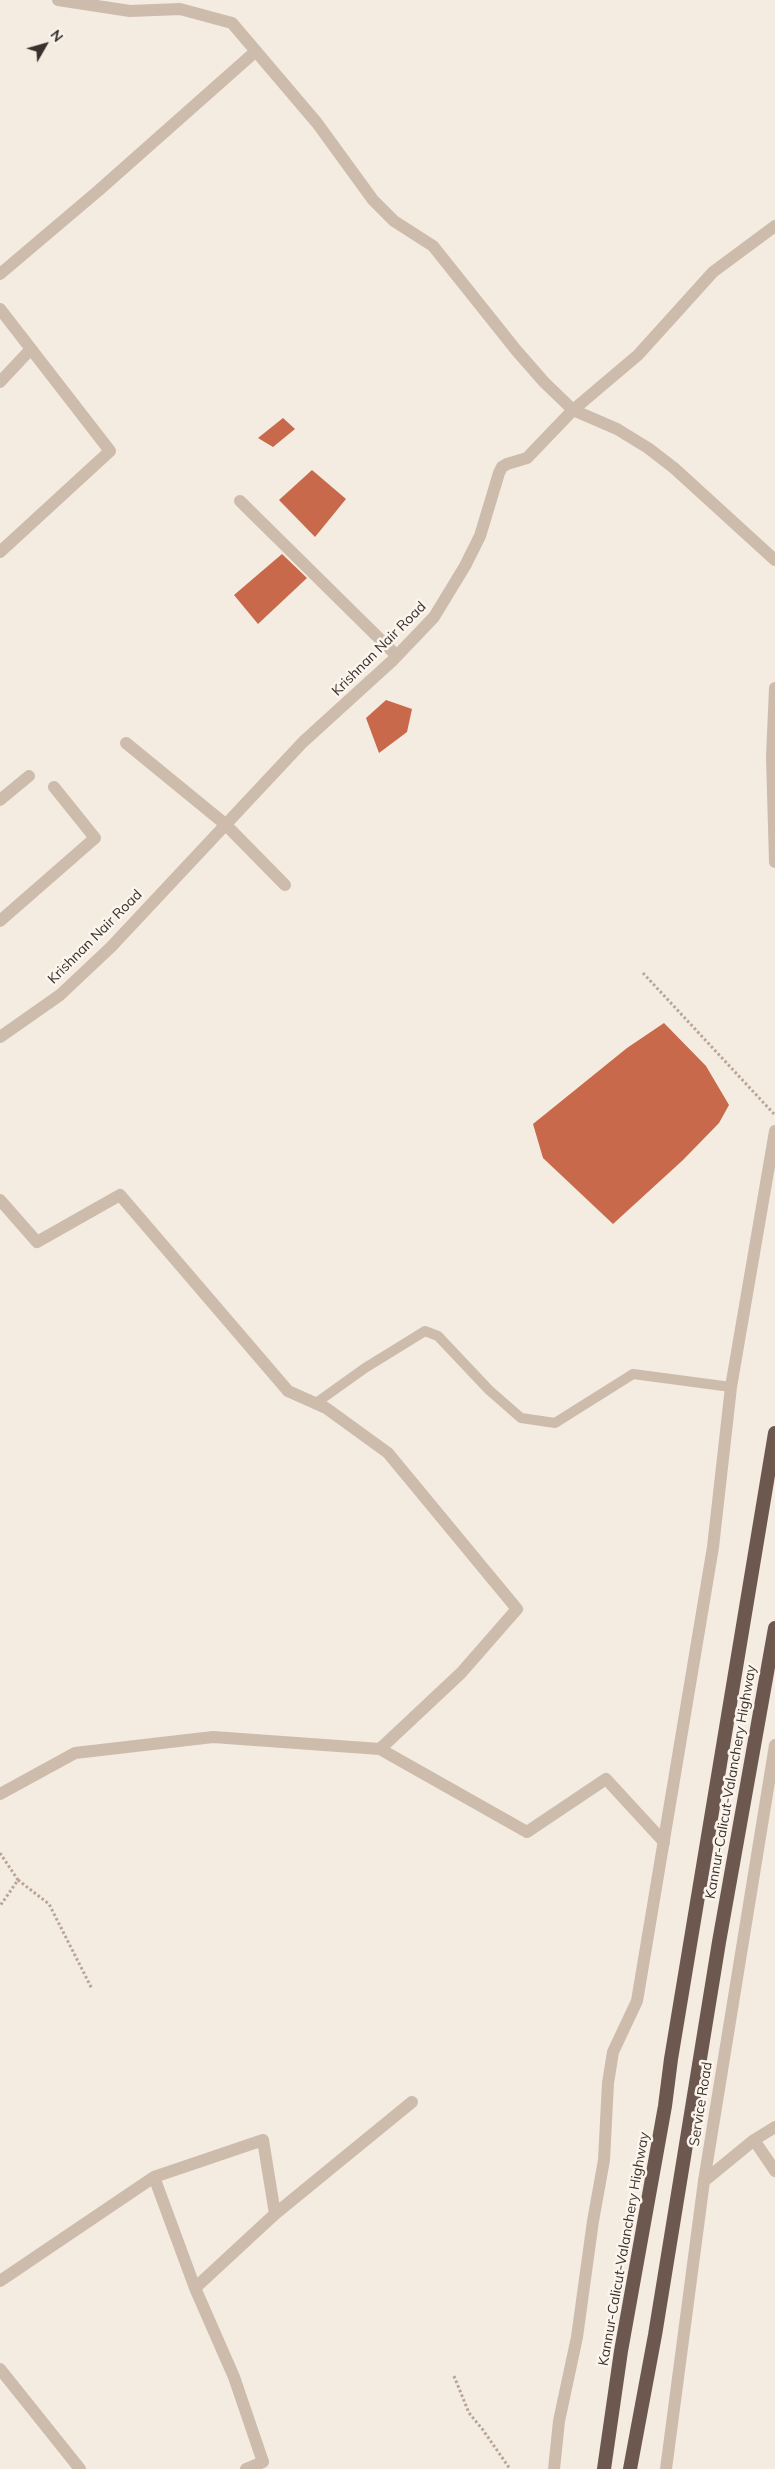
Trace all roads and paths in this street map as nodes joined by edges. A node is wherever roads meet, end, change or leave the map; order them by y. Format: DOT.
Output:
graph roads {
  1 [pos="58,0"];
  2 [pos="256,51"];
  3 [pos="775,226"];
  4 [pos="0,274"];
  5 [pos="0,309"];
  6 [pos="30,350"];
  7 [pos="0,382"];
  8 [pos="573,410"];
  9 [pos="240,501"];
  10 [pos="0,552"];
  11 [pos="775,560"];
  12 [pos="397,656"];
  13 [pos="775,688"];
  14 [pos="126,743"];
  15 [pos="29,776"];
  16 [pos="54,787"];
  17 [pos="0,800"];
  18 [pos="225,824"];
  19 [pos="775,862"];
  20 [pos="285,884"];
  21 [pos="0,921"];
  22 [pos="643,973"];
  23 [pos="0,1037"];
  24 [pos="775,1115"];
  25 [pos="775,1131"];
  26 [pos="0,1200"];
  27 [pos="732,1387"];
  28 [pos="316,1404"];
  29 [pos="775,1433"];
  30 [pos="775,1628"];
  31 [pos="775,1744"];
  32 [pos="380,1749"];
  33 [pos="0,1794"];
  34 [pos="664,1842"];
  35 [pos="0,1853"];
  36 [pos="18,1880"];
  37 [pos="0,1906"];
  38 [pos="92,1989"];
  39 [pos="412,2102"];
  40 [pos="775,2127"];
  41 [pos="754,2140"];
  42 [pos="775,2171"];
  43 [pos="154,2177"];
  44 [pos="704,2181"];
  45 [pos="275,2214"];
  46 [pos="0,2281"];
  47 [pos="195,2288"];
  48 [pos="0,2369"];
  49 [pos="454,2376"];
  50 [pos="80,2469"];
  51 [pos="246,2469"];
  52 [pos="510,2469"];
  53 [pos="554,2469"];
  54 [pos="604,2469"];
  55 [pos="630,2469"];
  56 [pos="666,2469"];
  1 -- 2 [label="street"];
  2 -- 4 [label="street"];
  2 -- 8 [label="street"];
  3 -- 8 [label="street"];
  5 -- 6 [label="street"];
  6 -- 7 [label="street"];
  6 -- 10 [label="street"];
  8 -- 11 [label="street"];
  8 -- 12 [label="street, Krishnan Nair Road"];
  9 -- 12 [label="street"];
  12 -- 18 [label="street, Krishnan Nair Road"];
  13 -- 19 [label="street"];
  14 -- 18 [label="street"];
  15 -- 17 [label="street"];
  16 -- 21 [label="street"];
  18 -- 20 [label="street"];
  18 -- 23 [label="street, Krishnan Nair Road"];
  22 -- 24 [label="path"];
  25 -- 27 [label="street"];
  26 -- 28 [label="street"];
  27 -- 28 [label="lane"];
  27 -- 34 [label="street"];
  28 -- 32 [label="street"];
  29 -- 54 [label="highway, Kannur-Calicut-Valanchery Highway"];
  30 -- 55 [label="highway, Kannur-Calicut-Valanchery Highway"];
  31 -- 44 [label="street, Service Road"];
  32 -- 33 [label="street"];
  32 -- 34 [label="street"];
  34 -- 53 [label="street"];
  35 -- 36 [label="path"];
  36 -- 37 [label="path"];
  36 -- 38 [label="path"];
  39 -- 45 [label="street"];
  40 -- 41 [label="street"];
  41 -- 42 [label="street"];
  41 -- 44 [label="street"];
  43 -- 45 [label="street"];
  43 -- 46 [label="street"];
  43 -- 47 [label="street"];
  44 -- 56 [label="street, Service Road"];
  45 -- 47 [label="street"];
  47 -- 51 [label="street"];
  48 -- 50 [label="street"];
  49 -- 52 [label="path"];
}
